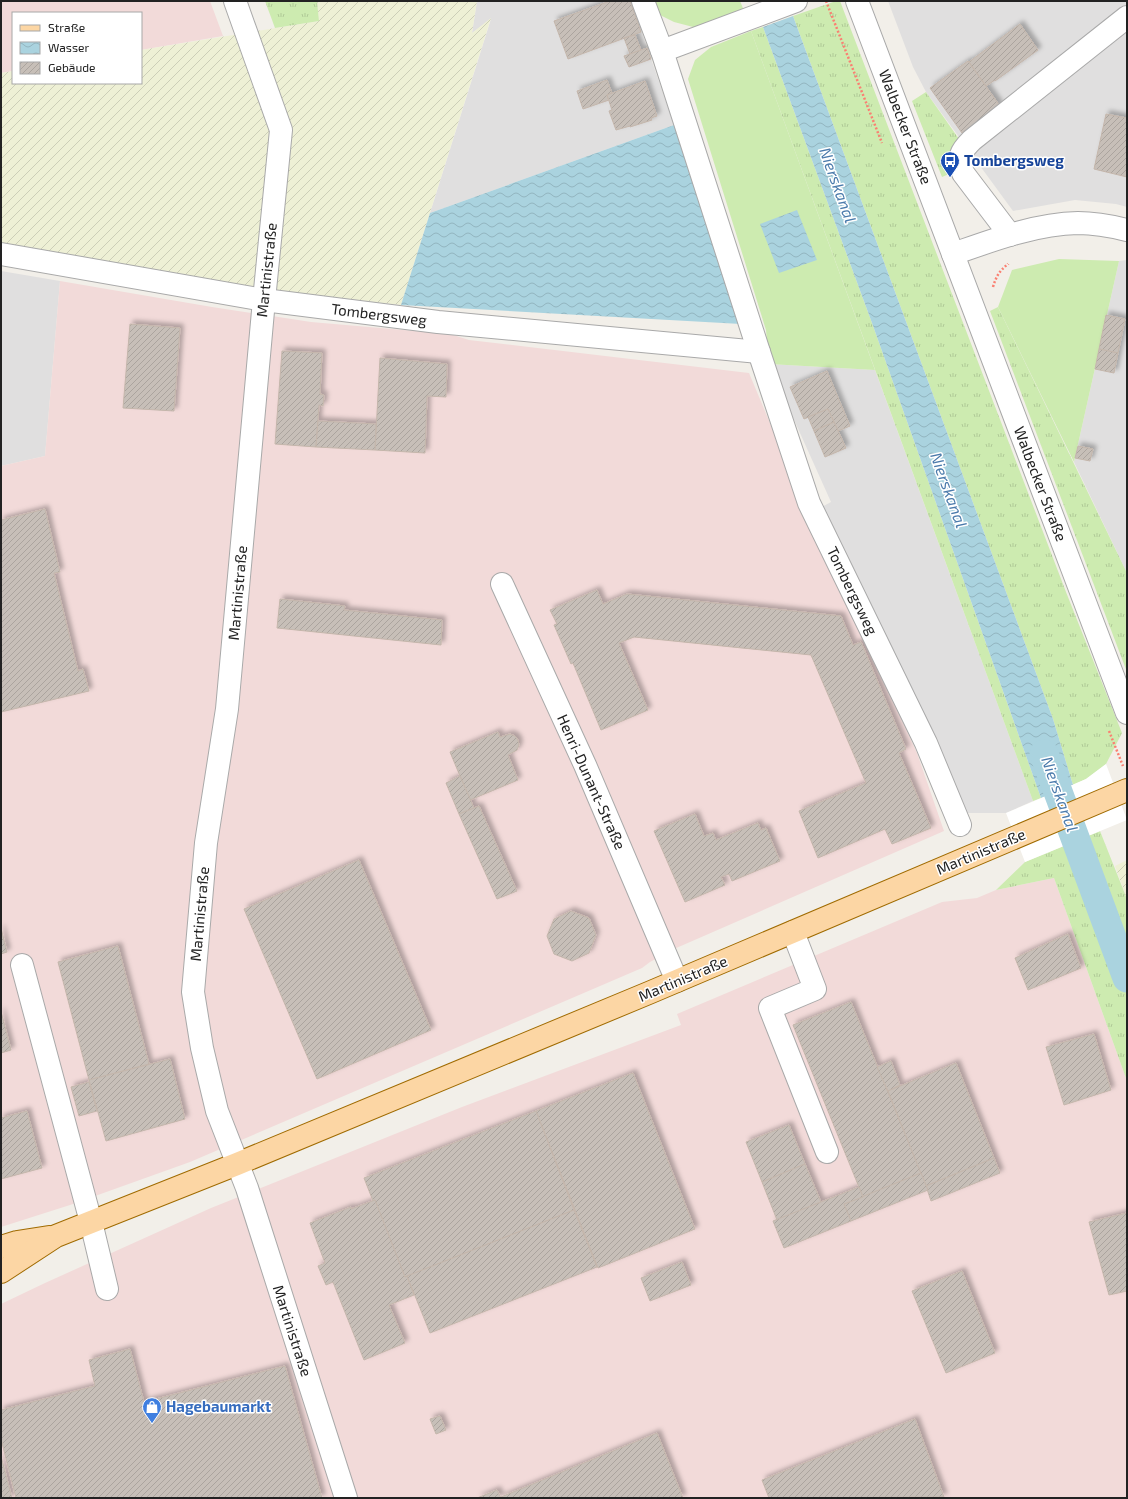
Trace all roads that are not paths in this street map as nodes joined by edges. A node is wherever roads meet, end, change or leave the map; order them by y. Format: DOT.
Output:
graph roads {
  1 [pos="643,1"];
  2 [pos="796,1"];
  3 [pos="857,1"];
  4 [pos="239,11"];
  5 [pos="1127,17"];
  6 [pos="662,51"];
  7 [pos="1127,230"];
  8 [pos="1010,235"];
  9 [pos="1,254"];
  10 [pos="953,254"];
  11 [pos="264,300"];
  12 [pos="759,352"];
  13 [pos="502,584"];
  14 [pos="1127,713"];
  15 [pos="1122,792"];
  16 [pos="960,825"];
  17 [pos="793,932"];
  18 [pos="22,965"];
  19 [pos="677,981"];
  20 [pos="827,1152"];
  21 [pos="238,1164"];
  22 [pos="91,1222"];
  23 [pos="56,1236"];
  24 [pos="1,1247"];
  25 [pos="1,1272"];
  26 [pos="107,1289"];
  27 [pos="346,1498"];
  1 -- 6 [label="street, Tombergsweg"];
  2 -- 6 [label="street"];
  3 -- 10 [label="street, Walbecker Straße"];
  4 -- 11 [label="street, Martinistraße"];
  5 -- 8 [label="street"];
  6 -- 12 [label="street, Tombergsweg"];
  7 -- 8 [label="street"];
  8 -- 10 [label="street"];
  9 -- 11 [label="street, Tombergsweg"];
  10 -- 14 [label="street, Walbecker Straße"];
  11 -- 12 [label="street, Tombergsweg"];
  11 -- 21 [label="street, Martinistraße"];
  12 -- 16 [label="street, Tombergsweg"];
  13 -- 19 [label="street, Henri-Dunant-Straße"];
  15 -- 17 [label="main road, Martinistraße"];
  17 -- 19 [label="main road, Martinistraße"];
  17 -- 20 [label="street"];
  18 -- 22 [label="street"];
  19 -- 21 [label="main road, Martinistraße"];
  21 -- 22 [label="main road, Martinistraße"];
  21 -- 27 [label="street, Martinistraße"];
  22 -- 23 [label="main road, Martinistraße"];
  22 -- 26 [label="street"];
  23 -- 24 [label="main road, Martinistraße"];
  23 -- 25 [label="main road, Martinistraße"];
}
